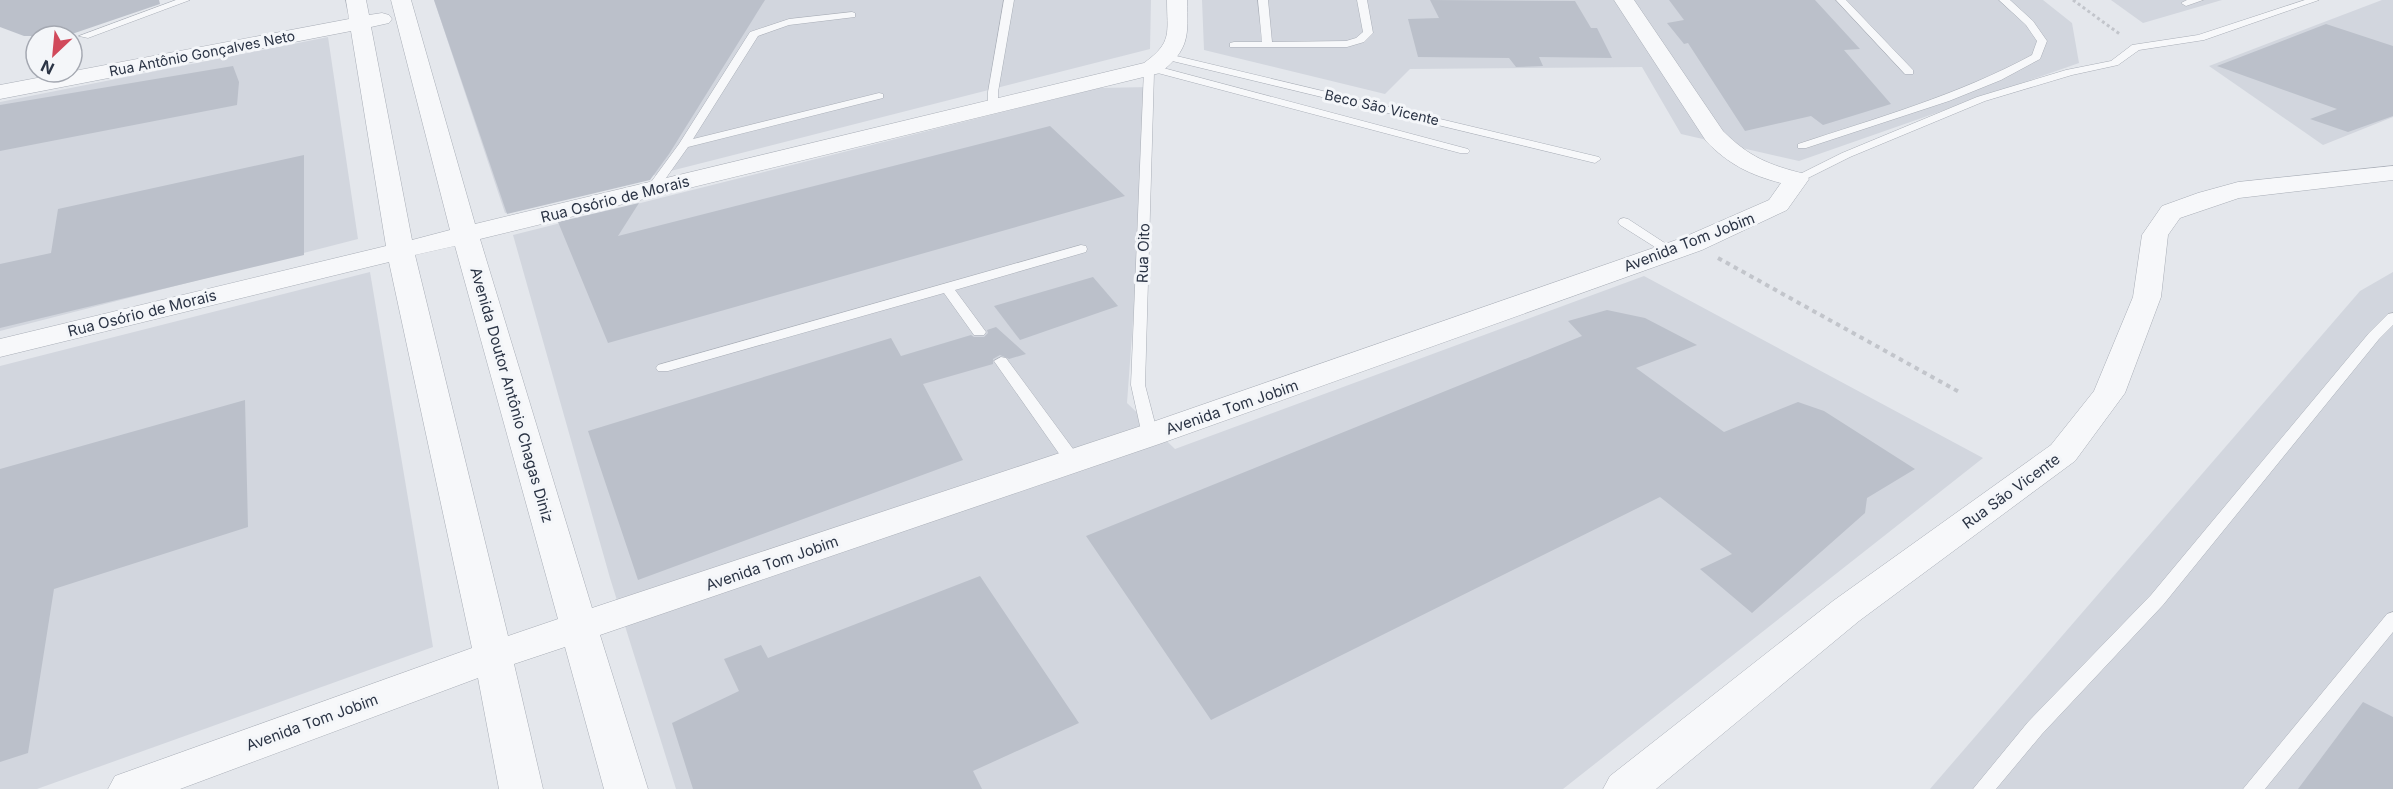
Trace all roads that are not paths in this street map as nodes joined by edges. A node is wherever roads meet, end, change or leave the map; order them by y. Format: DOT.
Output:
graph roads {
  1 [pos="185,0"];
  2 [pos="1009,0"];
  3 [pos="1177,0"];
  4 [pos="1263,0"];
  5 [pos="1362,0"];
  6 [pos="1624,0"];
  7 [pos="1841,0"];
  8 [pos="2004,0"];
  9 [pos="2198,0"];
  10 [pos="2314,0"];
  11 [pos="2186,3"];
  12 [pos="403,7"];
  13 [pos="359,11"];
  14 [pos="852,15"];
  15 [pos="84,36"];
  16 [pos="1234,45"];
  17 [pos="1267,45"];
  18 [pos="1156,65"];
  19 [pos="1909,72"];
  20 [pos="0,92"];
  21 [pos="879,96"];
  22 [pos="993,107"];
  23 [pos="684,145"];
  24 [pos="1802,146"];
  25 [pos="1464,151"];
  26 [pos="1596,159"];
  27 [pos="2393,173"];
  28 [pos="1796,178"];
  29 [pos="652,189"];
  30 [pos="1624,222"];
  31 [pos="465,235"];
  32 [pos="1681,247"];
  33 [pos="1081,249"];
  34 [pos="400,250"];
  35 [pos="947,288"];
  36 [pos="2393,318"];
  37 [pos="979,332"];
  38 [pos="0,348"];
  39 [pos="1001,362"];
  40 [pos="663,368"];
  41 [pos="1150,435"];
  42 [pos="1073,461"];
  43 [pos="2393,619"];
  44 [pos="580,627"];
  45 [pos="493,656"];
  46 [pos="130,789"];
  47 [pos="521,789"];
  48 [pos="626,789"];
  49 [pos="1625,789"];
  50 [pos="1983,789"];
  51 [pos="2253,789"];
  1 -- 15 [label="lane"];
  2 -- 22 [label="lane"];
  3 -- 18 [label="street"];
  4 -- 17 [label="lane"];
  5 -- 17 [label="lane"];
  6 -- 28 [label="street"];
  7 -- 19 [label="lane"];
  8 -- 24 [label="lane"];
  9 -- 11 [label="lane"];
  10 -- 28 [label="lane"];
  12 -- 13 [label="street, Rua Antônio Gonçalves Neto"];
  12 -- 31 [label="street, Avenida Doutor Antônio Chagas Diniz"];
  13 -- 20 [label="street, Rua Antônio Gonçalves Neto"];
  13 -- 34 [label="street"];
  14 -- 23 [label="lane"];
  16 -- 17 [label="lane"];
  18 -- 22 [label="street, Rua Osório de Morais"];
  18 -- 25 [label="lane"];
  18 -- 26 [label="lane, Beco São Vicente"];
  18 -- 41 [label="lane, Rua Oito"];
  21 -- 23 [label="lane"];
  22 -- 29 [label="street, Rua Osório de Morais"];
  23 -- 29 [label="lane"];
  27 -- 49 [label="street, Rua São Vicente"];
  28 -- 32 [label="street, Avenida Tom Jobim"];
  29 -- 31 [label="street, Rua Osório de Morais"];
  30 -- 32 [label="lane"];
  31 -- 34 [label="street, Rua Osório de Morais"];
  31 -- 44 [label="street, Avenida Doutor Antônio Chagas Diniz"];
  32 -- 41 [label="street, Avenida Tom Jobim"];
  33 -- 35 [label="lane"];
  34 -- 38 [label="street, Rua Osório de Morais"];
  34 -- 45 [label="street"];
  35 -- 37 [label="lane"];
  35 -- 40 [label="lane"];
  36 -- 50 [label="lane"];
  39 -- 42 [label="lane"];
  41 -- 42 [label="street, Avenida Tom Jobim"];
  42 -- 44 [label="street, Avenida Tom Jobim"];
  43 -- 51 [label="lane"];
  44 -- 45 [label="street, Avenida Tom Jobim"];
  44 -- 48 [label="street, Avenida Doutor Antônio Chagas Diniz"];
  45 -- 46 [label="street, Avenida Tom Jobim"];
  45 -- 47 [label="street"];
}
